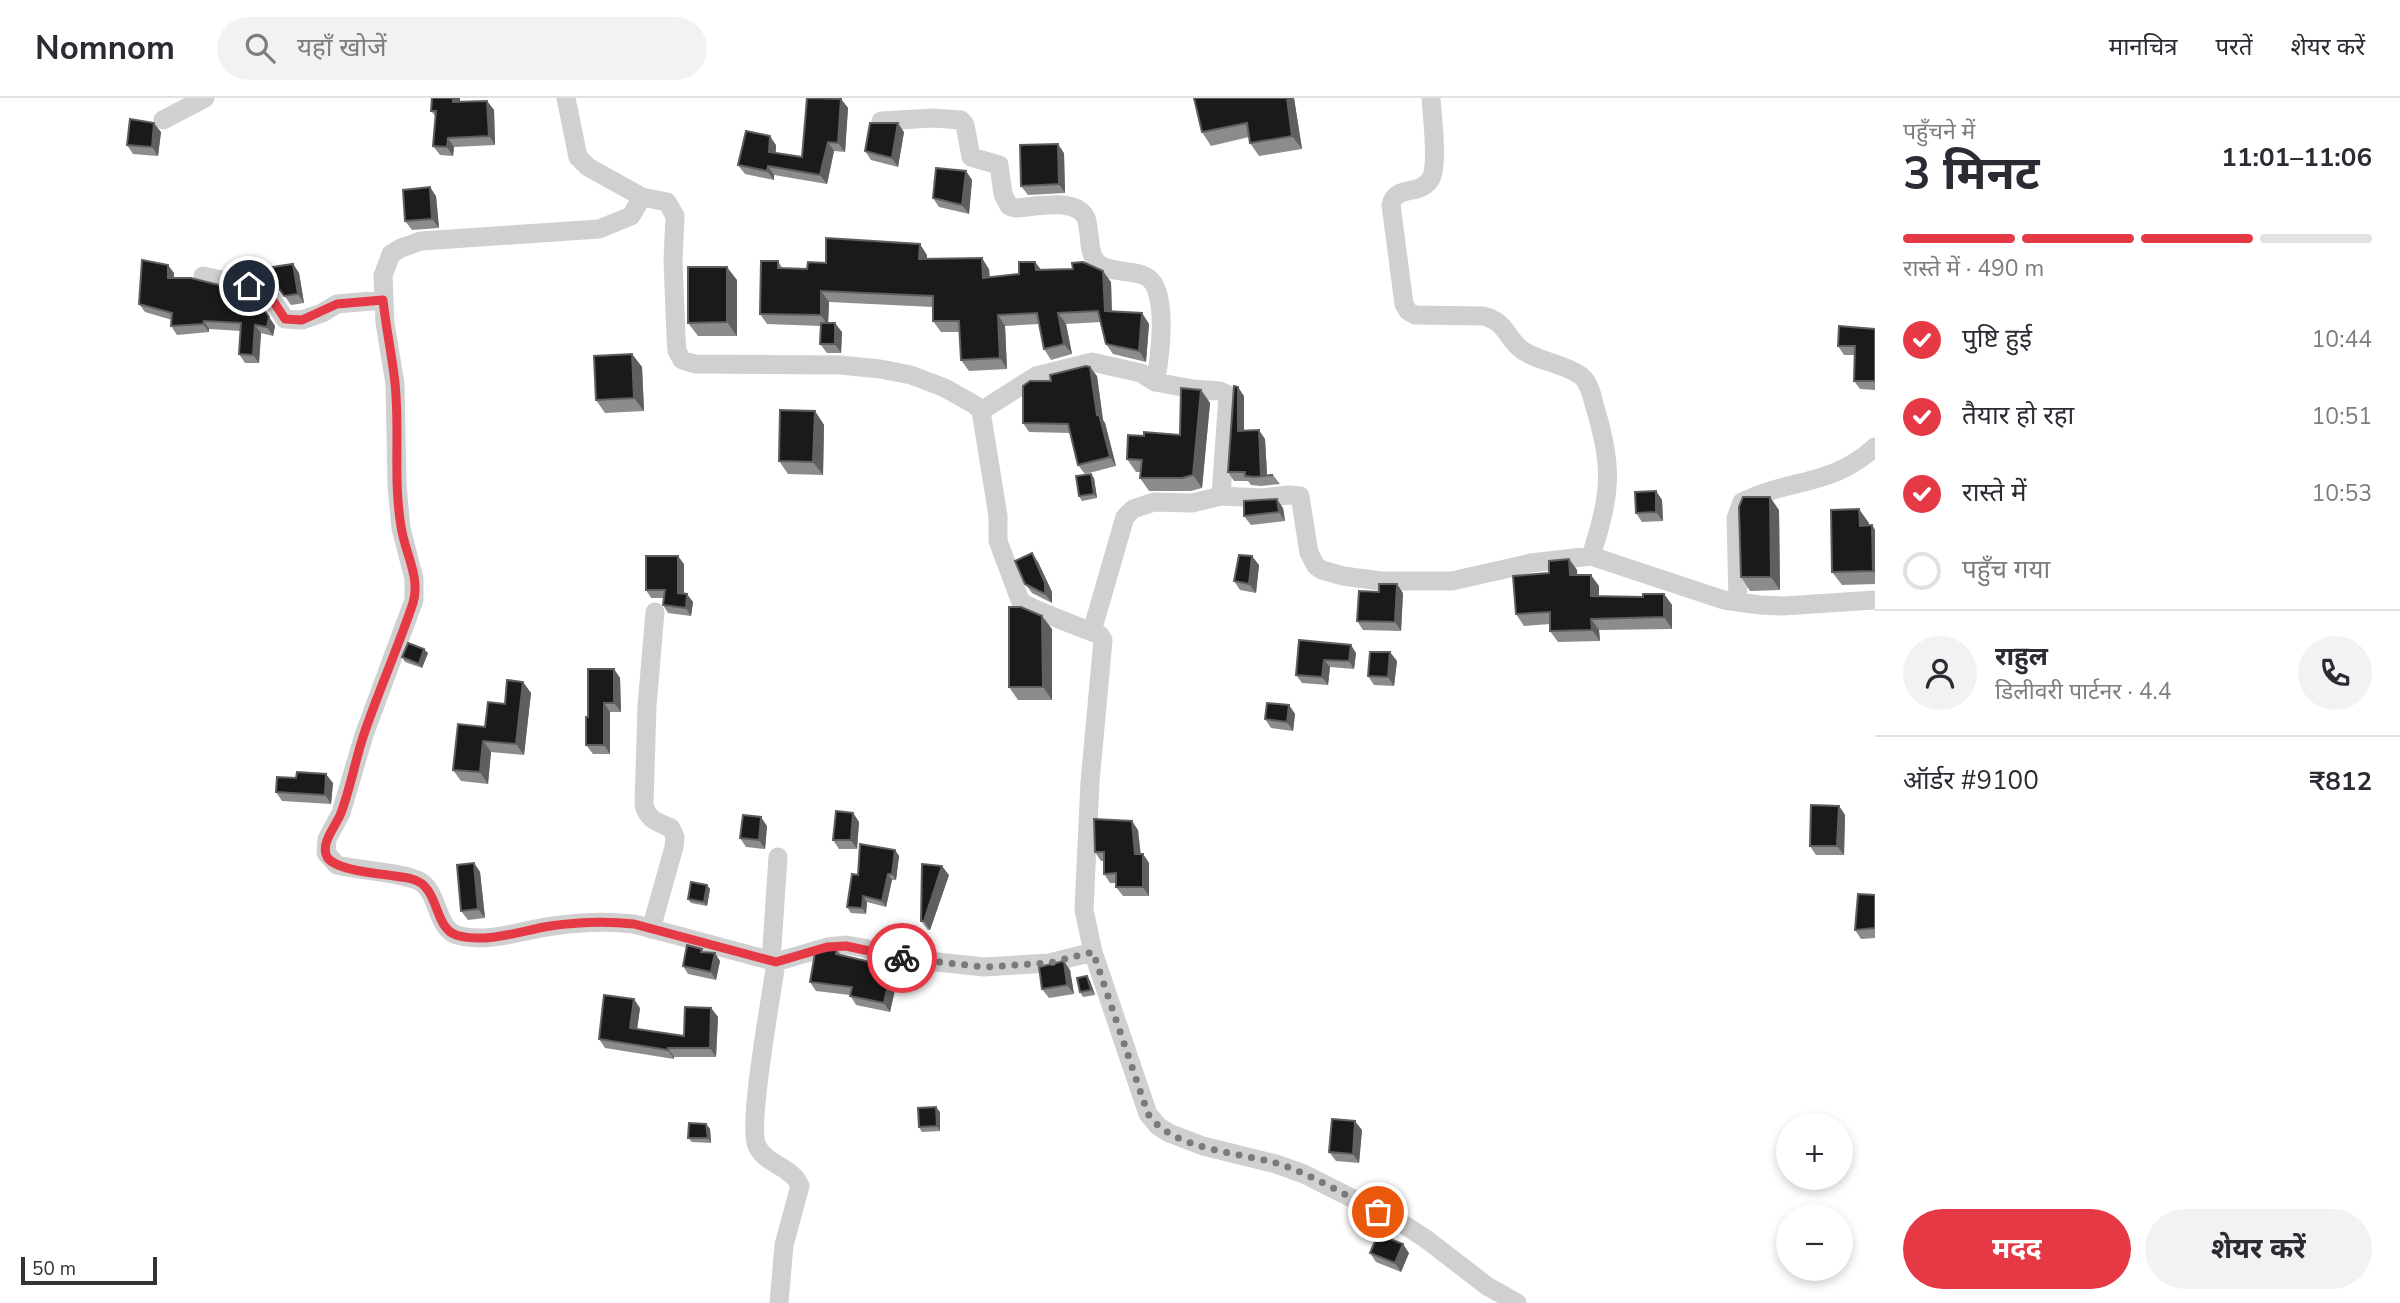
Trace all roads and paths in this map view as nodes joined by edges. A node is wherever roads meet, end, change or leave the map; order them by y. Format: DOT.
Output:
graph roads {
  1 [pos="205,98"];
  2 [pos="566,98"];
  3 [pos="1431,98"];
  4 [pos="163,120"];
  5 [pos="881,121"];
  6 [pos="642,197"];
  7 [pos="203,276"];
  8 [pos="383,300"];
  9 [pos="1155,382"];
  10 [pos="981,411"];
  11 [pos="1875,447"];
  12 [pos="1221,496"];
  13 [pos="1591,556"];
  14 [pos="1875,600"];
  15 [pos="1738,602"];
  16 [pos="655,612"];
  17 [pos="1092,631"];
  18 [pos="778,857"];
  19 [pos="651,929"];
  20 [pos="1093,952"];
  21 [pos="773,961"];
  22 [pos="779,1303"];
  23 [pos="1517,1303"];
  1 -- 4 [label="street"];
  2 -- 6 [label="street"];
  3 -- 13 [label="street"];
  5 -- 9 [label="street"];
  6 -- 8 [label="street"];
  6 -- 10 [label="street"];
  7 -- 8 [label="street"];
  8 -- 19 [label="street"];
  9 -- 10 [label="street"];
  9 -- 12 [label="street"];
  10 -- 17 [label="street"];
  11 -- 15 [label="street"];
  12 -- 13 [label="street"];
  12 -- 17 [label="street"];
  13 -- 15 [label="street"];
  14 -- 15 [label="street"];
  16 -- 19 [label="street"];
  17 -- 20 [label="street"];
  18 -- 21 [label="street"];
  19 -- 21 [label="street"];
  20 -- 21 [label="street"];
  20 -- 23 [label="street"];
  21 -- 22 [label="street"];
}
